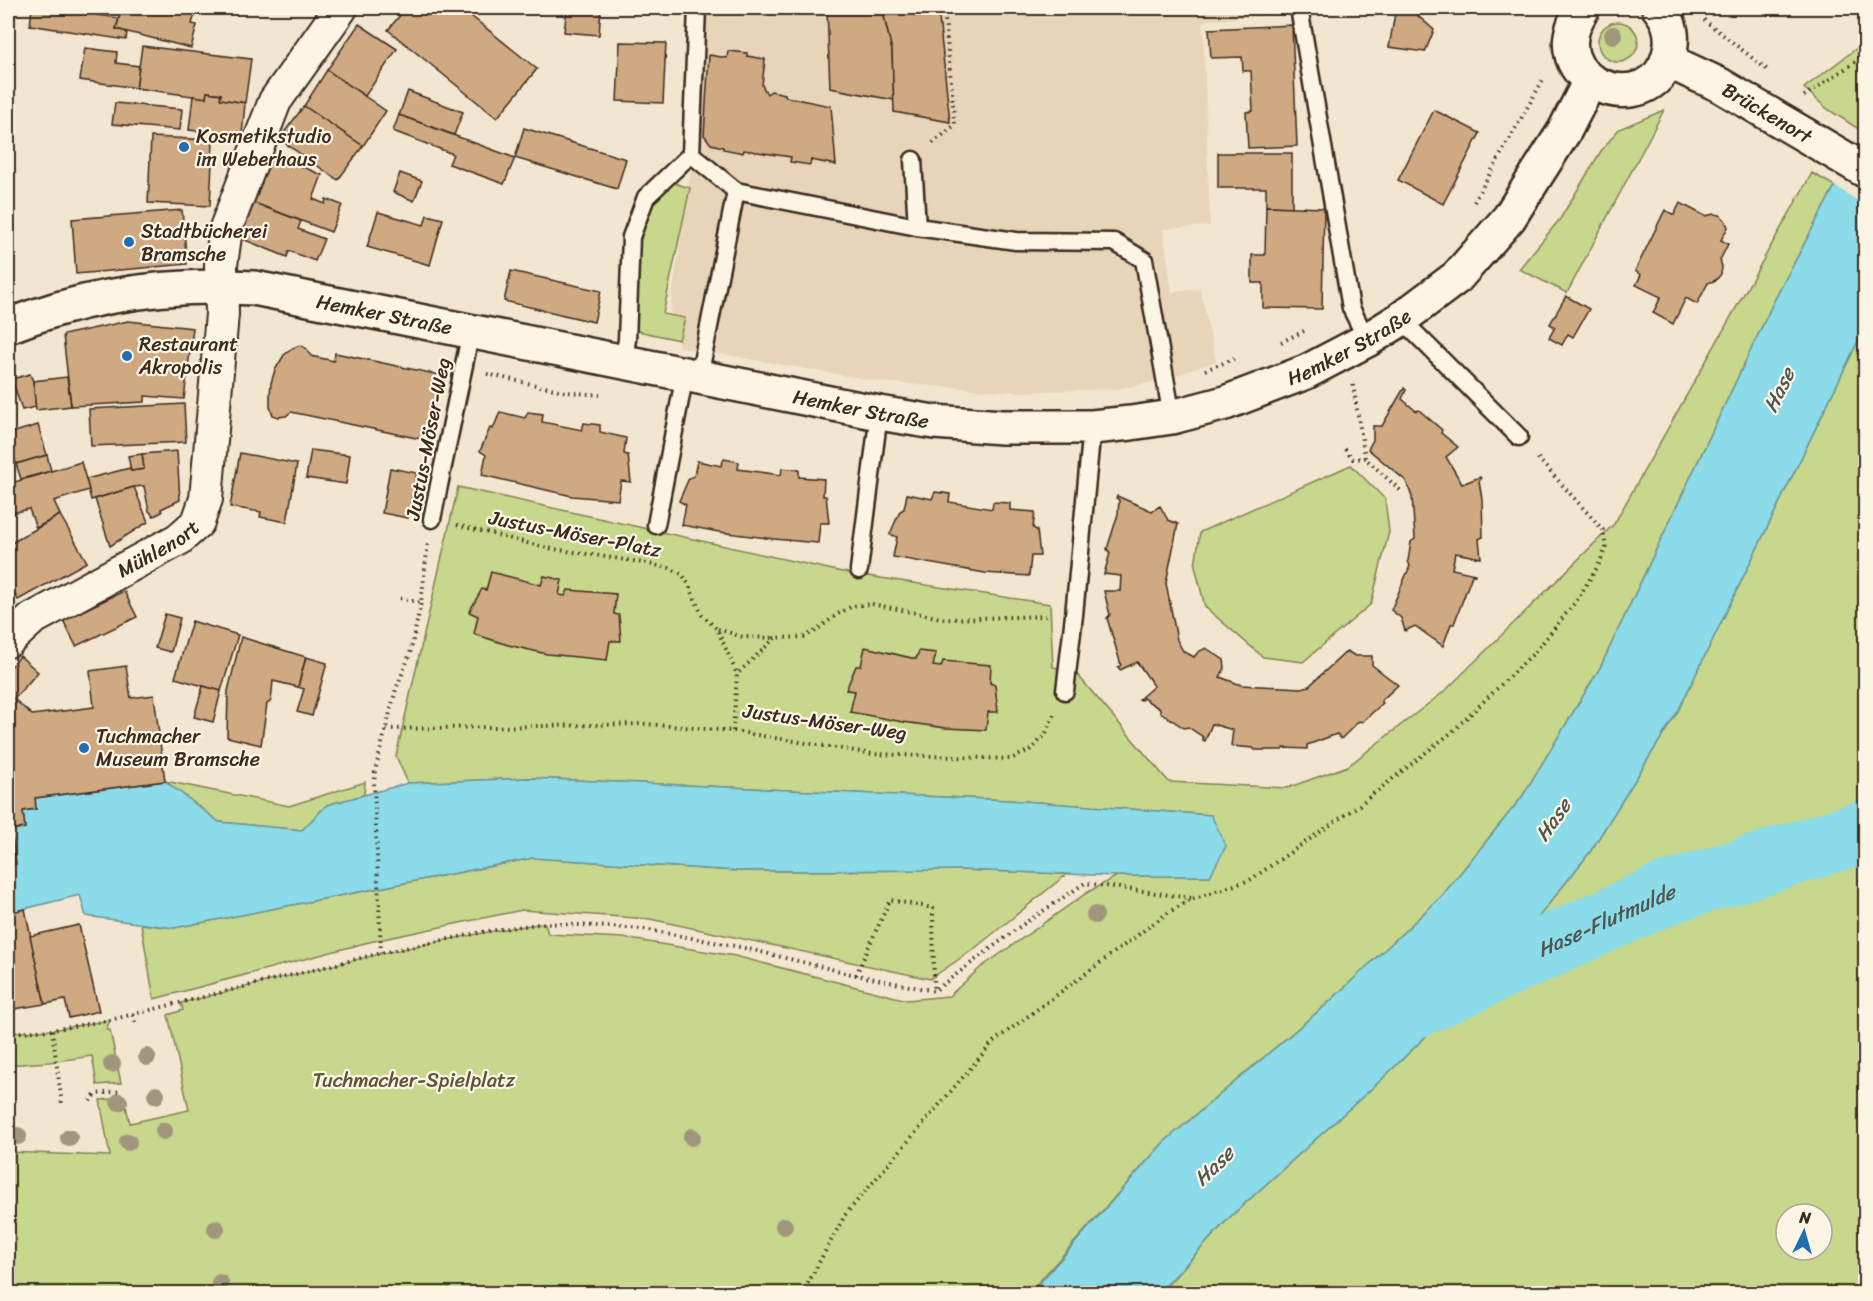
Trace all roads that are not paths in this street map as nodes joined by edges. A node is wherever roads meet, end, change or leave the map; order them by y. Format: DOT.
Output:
graph roads {
  1 [pos="341,8"];
  2 [pos="697,8"];
  3 [pos="1299,8"];
  4 [pos="1583,8"];
  5 [pos="1659,8"];
  6 [pos="1668,61"];
  7 [pos="1590,81"];
  8 [pos="691,154"];
  9 [pos="913,160"];
  10 [pos="1866,171"];
  11 [pos="736,191"];
  12 [pos="917,227"];
  13 [pos="221,286"];
  14 [pos="1401,319"];
  15 [pos="8,326"];
  16 [pos="471,331"];
  17 [pos="1367,340"];
  18 [pos="623,362"];
  19 [pos="692,376"];
  20 [pos="879,413"];
  21 [pos="1172,417"];
  22 [pos="1092,427"];
  23 [pos="1519,436"];
  24 [pos="432,519"];
  25 [pos="656,525"];
  26 [pos="860,570"];
  27 [pos="8,641"];
  28 [pos="1065,691"];
  1 -- 13 [label="street, Mühlenort"];
  2 -- 8 [label="lane"];
  3 -- 17 [label="lane"];
  4 -- 7 [label="main road"];
  5 -- 6 [label="main road"];
  6 -- 7 [label="main road"];
  6 -- 10 [label="main road, Brückenort"];
  7 -- 14 [label="main road, Hemker Straße"];
  8 -- 11 [label="lane"];
  8 -- 18 [label="lane"];
  9 -- 12 [label="lane"];
  11 -- 12 [label="lane"];
  11 -- 19 [label="lane"];
  12 -- 21 [label="lane"];
  13 -- 15 [label="main road, Hemker Straße"];
  13 -- 16 [label="main road, Hemker Straße"];
  13 -- 27 [label="street, Mühlenort"];
  14 -- 17 [label="main road, Hemker Straße"];
  14 -- 23 [label="lane"];
  16 -- 18 [label="main road, Hemker Straße"];
  16 -- 24 [label="lane, Justus-Möser-Weg"];
  17 -- 21 [label="main road, Hemker Straße"];
  18 -- 19 [label="main road, Hemker Straße"];
  19 -- 20 [label="main road, Hemker Straße"];
  19 -- 25 [label="lane"];
  20 -- 22 [label="main road, Hemker Straße"];
  20 -- 26 [label="lane"];
  21 -- 22 [label="main road, Hemker Straße"];
  22 -- 28 [label="lane"];
}
